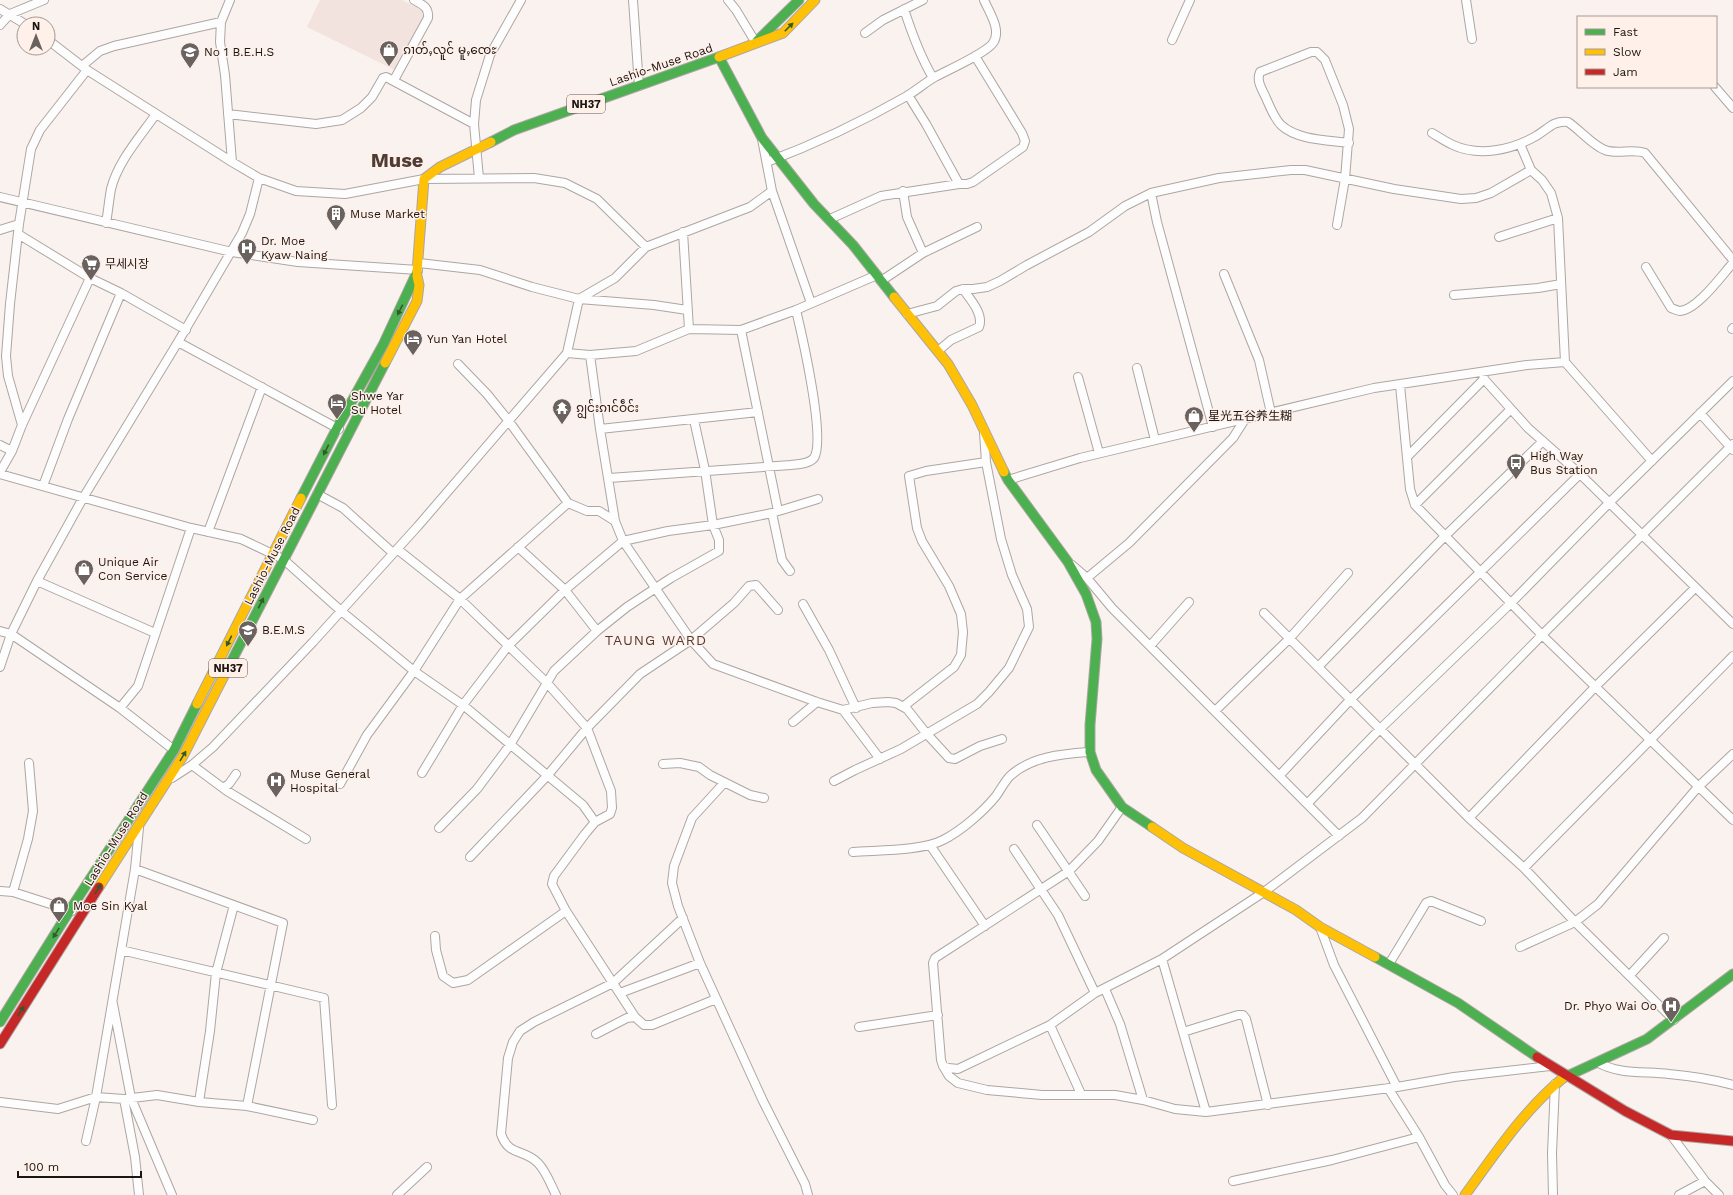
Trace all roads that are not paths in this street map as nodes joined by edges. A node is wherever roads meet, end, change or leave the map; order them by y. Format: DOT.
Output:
graph roads {
  1 [pos="44,0"];
  2 [pos="230,0"];
  3 [pos="414,0"];
  4 [pos="521,0"];
  5 [pos="633,0"];
  6 [pos="729,0"];
  7 [pos="799,0"];
  8 [pos="815,0"];
  9 [pos="923,0"];
  10 [pos="984,0"];
  11 [pos="1190,0"];
  12 [pos="1466,0"];
  13 [pos="0,9"];
  14 [pos="904,9"];
  15 [pos="10,14"];
  16 [pos="16,18"];
  17 [pos="221,22"];
  18 [pos="0,25"];
  19 [pos="865,33"];
  20 [pos="1472,39"];
  21 [pos="1172,40"];
  22 [pos="756,43"];
  23 [pos="56,46"];
  24 [pos="975,56"];
  25 [pos="719,57"];
  26 [pos="85,68"];
  27 [pos="933,78"];
  28 [pos="394,80"];
  29 [pos="638,86"];
  30 [pos="1716,88"];
  31 [pos="908,95"];
  32 [pos="1733,108"];
  33 [pos="156,114"];
  34 [pos="228,114"];
  35 [pos="474,124"];
  36 [pos="1432,133"];
  37 [pos="762,138"];
  38 [pos="1349,143"];
  39 [pos="1520,144"];
  40 [pos="477,148"];
  41 [pos="778,158"];
  42 [pos="232,162"];
  43 [pos="766,162"];
  44 [pos="1531,170"];
  45 [pos="259,178"];
  46 [pos="479,178"];
  47 [pos="424,179"];
  48 [pos="1345,179"];
  49 [pos="959,184"];
  50 [pos="772,191"];
  51 [pos="902,191"];
  52 [pos="1151,193"];
  53 [pos="0,197"];
  54 [pos="23,203"];
  55 [pos="1558,218"];
  56 [pos="830,219"];
  57 [pos="106,223"];
  58 [pos="19,224"];
  59 [pos="1337,225"];
  60 [pos="978,227"];
  61 [pos="0,230"];
  62 [pos="683,232"];
  63 [pos="18,234"];
  64 [pos="1499,238"];
  65 [pos="646,247"];
  66 [pos="232,252"];
  67 [pos="923,253"];
  68 [pos="1733,260"];
  69 [pos="1733,263"];
  70 [pos="1646,267"];
  71 [pos="418,270"];
  72 [pos="1224,274"];
  73 [pos="90,278"];
  74 [pos="879,278"];
  75 [pos="1561,284"];
  76 [pos="963,289"];
  77 [pos="121,293"];
  78 [pos="1454,295"];
  79 [pos="579,299"];
  80 [pos="811,303"];
  81 [pos="687,310"];
  82 [pos="796,310"];
  83 [pos="907,314"];
  84 [pos="689,329"];
  85 [pos="186,330"];
  86 [pos="741,330"];
  87 [pos="178,342"];
  88 [pos="938,351"];
  89 [pos="567,353"];
  90 [pos="590,355"];
  91 [pos="1565,362"];
  92 [pos="458,364"];
  93 [pos="1137,368"];
  94 [pos="4,375"];
  95 [pos="1484,376"];
  96 [pos="1078,377"];
  97 [pos="1733,381"];
  98 [pos="1400,385"];
  99 [pos="262,387"];
  100 [pos="1511,409"];
  101 [pos="758,412"];
  102 [pos="1271,413"];
  103 [pos="1700,413"];
  104 [pos="1245,419"];
  105 [pos="508,420"];
  106 [pos="694,420"];
  107 [pos="22,425"];
  108 [pos="1213,427"];
  109 [pos="337,428"];
  110 [pos="600,429"];
  111 [pos="984,429"];
  112 [pos="348,434"];
  113 [pos="1155,440"];
  114 [pos="1543,441"];
  115 [pos="0,445"];
  116 [pos="1732,447"];
  117 [pos="12,451"];
  118 [pos="1099,453"];
  119 [pos="1407,457"];
  120 [pos="1652,461"];
  121 [pos="986,462"];
  122 [pos="769,466"];
  123 [pos="706,470"];
  124 [pos="0,473"];
  125 [pos="1580,474"];
  126 [pos="609,478"];
  127 [pos="1008,480"];
  128 [pos="43,486"];
  129 [pos="317,494"];
  130 [pos="83,498"];
  131 [pos="818,499"];
  132 [pos="568,503"];
  133 [pos="1609,503"];
  134 [pos="1415,505"];
  135 [pos="775,512"];
  136 [pos="615,521"];
  137 [pos="713,525"];
  138 [pos="191,528"];
  139 [pos="208,532"];
  140 [pos="1641,535"];
  141 [pos="1444,536"];
  142 [pos="623,541"];
  143 [pos="518,547"];
  144 [pos="395,551"];
  145 [pos="274,554"];
  146 [pos="283,559"];
  147 [pos="1068,562"];
  148 [pos="790,571"];
  149 [pos="1348,573"];
  150 [pos="1481,573"];
  151 [pos="1087,578"];
  152 [pos="37,581"];
  153 [pos="1695,588"];
  154 [pos="656,589"];
  155 [pos="565,590"];
  156 [pos="460,599"];
  157 [pos="1189,602"];
  158 [pos="1511,603"];
  159 [pos="803,604"];
  160 [pos="340,610"];
  161 [pos="778,610"];
  162 [pos="1264,613"];
  163 [pos="1733,624"];
  164 [pos="0,631"];
  165 [pos="597,631"];
  166 [pos="155,633"];
  167 [pos="11,634"];
  168 [pos="1542,634"];
  169 [pos="1289,639"];
  170 [pos="691,640"];
  171 [pos="508,646"];
  172 [pos="1150,646"];
  173 [pos="1733,656"];
  174 [pos="0,667"];
  175 [pos="1318,667"];
  176 [pos="414,671"];
  177 [pos="548,683"];
  178 [pos="1596,686"];
  179 [pos="1350,700"];
  180 [pos="817,702"];
  181 [pos="463,706"];
  182 [pos="904,706"];
  183 [pos="120,708"];
  184 [pos="856,708"];
  185 [pos="843,710"];
  186 [pos="1215,711"];
  187 [pos="793,722"];
  188 [pos="587,728"];
  189 [pos="1380,729"];
  190 [pos="926,733"];
  191 [pos="1002,740"];
  192 [pos="1651,740"];
  193 [pos="510,745"];
  194 [pos="174,750"];
  195 [pos="1090,752"];
  196 [pos="1733,754"];
  197 [pos="880,759"];
  198 [pos="29,763"];
  199 [pos="1415,763"];
  200 [pos="664,764"];
  201 [pos="192,765"];
  202 [pos="422,773"];
  203 [pos="236,774"];
  204 [pos="1280,775"];
  205 [pos="547,776"];
  206 [pos="165,782"];
  207 [pos="834,782"];
  208 [pos="724,783"];
  209 [pos="340,784"];
  210 [pos="152,785"];
  211 [pos="1698,787"];
  212 [pos="223,788"];
  213 [pos="764,798"];
  214 [pos="1307,804"];
  215 [pos="139,806"];
  216 [pos="1122,807"];
  217 [pos="1469,818"];
  218 [pos="1733,820"];
  219 [pos="595,822"];
  220 [pos="139,825"];
  221 [pos="1037,825"];
  222 [pos="439,828"];
  223 [pos="1339,836"];
  224 [pos="306,839"];
  225 [pos="930,845"];
  226 [pos="1014,849"];
  227 [pos="853,852"];
  228 [pos="470,857"];
  229 [pos="1524,868"];
  230 [pos="135,869"];
  231 [pos="1069,871"];
  232 [pos="1041,890"];
  233 [pos="0,891"];
  234 [pos="13,892"];
  235 [pos="1264,892"];
  236 [pos="1085,896"];
  237 [pos="234,905"];
  238 [pos="70,910"];
  239 [pos="566,911"];
  240 [pos="81,917"];
  241 [pos="683,918"];
  242 [pos="1481,920"];
  243 [pos="1575,922"];
  244 [pos="985,926"];
  245 [pos="1320,926"];
  246 [pos="436,936"];
  247 [pos="1664,938"];
  248 [pos="1520,947"];
  249 [pos="121,950"];
  250 [pos="1162,959"];
  251 [pos="700,963"];
  252 [pos="1389,964"];
  253 [pos="216,973"];
  254 [pos="1733,974"];
  255 [pos="1630,975"];
  256 [pos="612,983"];
  257 [pos="271,986"];
  258 [pos="1105,989"];
  259 [pos="620,993"];
  260 [pos="1095,993"];
  261 [pos="112,998"];
  262 [pos="716,999"];
  263 [pos="938,1015"];
  264 [pos="635,1017"];
  265 [pos="1674,1020"];
  266 [pos="0,1022"];
  267 [pos="1050,1024"];
  268 [pos="859,1028"];
  269 [pos="1183,1032"];
  270 [pos="596,1034"];
  271 [pos="0,1044"];
  272 [pos="1597,1062"];
  273 [pos="944,1066"];
  274 [pos="1550,1066"];
  275 [pos="1566,1076"];
  276 [pos="1555,1084"];
  277 [pos="1733,1085"];
  278 [pos="1397,1087"];
  279 [pos="1388,1088"];
  280 [pos="1082,1094"];
  281 [pos="96,1097"];
  282 [pos="127,1098"];
  283 [pos="1143,1100"];
  284 [pos="0,1102"];
  285 [pos="199,1102"];
  286 [pos="332,1105"];
  287 [pos="1268,1105"];
  288 [pos="247,1106"];
  289 [pos="1206,1112"];
  290 [pos="313,1120"];
  291 [pos="1671,1135"];
  292 [pos="1419,1137"];
  293 [pos="86,1141"];
  294 [pos="1733,1141"];
  295 [pos="427,1167"];
  296 [pos="1233,1181"];
  297 [pos="1705,1181"];
  298 [pos="1468,1194"];
  299 [pos="140,1195"];
  300 [pos="172,1195"];
  301 [pos="398,1195"];
  302 [pos="556,1195"];
  303 [pos="808,1195"];
  304 [pos="1452,1195"];
  305 [pos="1553,1195"];
  306 [pos="1679,1195"];
  307 [pos="1719,1195"];
  1 -- 15 [label="street"];
  2 -- 17 [label="street"];
  3 -- 28 [label="street"];
  4 -- 35 [label="street"];
  5 -- 29 [label="street"];
  6 -- 22 [label="street"];
  7 -- 22 [label="main road, NH37"];
  22 -- 8 [label="main road, NH37, one-way"];
  9 -- 14 [label="street"];
  10 -- 24 [label="street"];
  11 -- 21 [label="street"];
  12 -- 20 [label="street"];
  13 -- 15 [label="street"];
  14 -- 19 [label="street"];
  14 -- 27 [label="street"];
  15 -- 16 [label="street"];
  15 -- 18 [label="street"];
  17 -- 26 [label="street"];
  17 -- 34 [label="street"];
  22 -- 25 [label="main road, Lashio-Muse Road / NH37"];
  23 -- 26 [label="street"];
  24 -- 27 [label="street"];
  24 -- 49 [label="street"];
  25 -- 29 [label="main road, Lashio-Muse Road / NH37"];
  25 -- 37 [label="main road"];
  26 -- 33 [label="street"];
  26 -- 54 [label="street"];
  27 -- 31 [label="street"];
  28 -- 34 [label="street"];
  28 -- 35 [label="street"];
  29 -- 40 [label="main road, Lashio-Muse Road / NH37"];
  30 -- 32 [label="street"];
  31 -- 41 [label="street"];
  31 -- 49 [label="street"];
  33 -- 42 [label="street"];
  33 -- 57 [label="street"];
  34 -- 42 [label="street"];
  35 -- 40 [label="street"];
  36 -- 39 [label="street"];
  37 -- 41 [label="main road"];
  37 -- 43 [label="street"];
  38 -- 38 [label="street"];
  38 -- 48 [label="street"];
  39 -- 44 [label="street"];
  39 -- 68 [label="street"];
  40 -- 46 [label="street"];
  40 -- 47 [label="main road, Lashio-Muse Road / NH37"];
  41 -- 43 [label="street"];
  41 -- 56 [label="main road"];
  42 -- 45 [label="street"];
  43 -- 50 [label="street"];
  44 -- 48 [label="street"];
  44 -- 55 [label="street"];
  45 -- 47 [label="street"];
  45 -- 66 [label="street"];
  46 -- 47 [label="street"];
  46 -- 65 [label="street"];
  47 -- 71 [label="main road, Lashio-Muse Road / NH37"];
  48 -- 52 [label="street"];
  48 -- 59 [label="street"];
  49 -- 51 [label="street"];
  50 -- 62 [label="street"];
  50 -- 80 [label="street"];
  51 -- 56 [label="street"];
  51 -- 67 [label="street"];
  52 -- 76 [label="street"];
  52 -- 108 [label="street"];
  53 -- 54 [label="street"];
  54 -- 57 [label="street"];
  54 -- 58 [label="street"];
  55 -- 64 [label="street"];
  55 -- 75 [label="street"];
  56 -- 74 [label="main road"];
  57 -- 66 [label="street"];
  58 -- 61 [label="street"];
  58 -- 63 [label="street"];
  60 -- 67 [label="street"];
  62 -- 65 [label="street"];
  62 -- 81 [label="street"];
  63 -- 73 [label="street"];
  63 -- 94 [label="street"];
  65 -- 79 [label="street"];
  66 -- 71 [label="street"];
  66 -- 85 [label="street"];
  67 -- 74 [label="street"];
  69 -- 70 [label="street"];
  71 -- 79 [label="street"];
  71 -- 109 [label="main road, Lashio-Muse Road / NH37, one-way"];
  71 -- 112 [label="main road, Lashio-Muse Road / NH37"];
  72 -- 102 [label="street"];
  73 -- 77 [label="street"];
  73 -- 107 [label="street"];
  74 -- 80 [label="street"];
  74 -- 83 [label="main road"];
  75 -- 78 [label="street"];
  75 -- 91 [label="street"];
  76 -- 83 [label="street"];
  76 -- 88 [label="street"];
  77 -- 85 [label="street"];
  77 -- 128 [label="street"];
  79 -- 81 [label="street"];
  79 -- 89 [label="street"];
  80 -- 82 [label="street"];
  81 -- 84 [label="street"];
  82 -- 86 [label="street"];
  82 -- 122 [label="street"];
  83 -- 88 [label="main road"];
  84 -- 86 [label="street"];
  84 -- 90 [label="street"];
  85 -- 87 [label="street"];
  86 -- 101 [label="street"];
  87 -- 99 [label="street"];
  87 -- 130 [label="street"];
  88 -- 111 [label="main road"];
  89 -- 90 [label="street"];
  89 -- 105 [label="street"];
  90 -- 110 [label="street"];
  91 -- 95 [label="street"];
  91 -- 120 [label="street"];
  92 -- 105 [label="street"];
  93 -- 113 [label="street"];
  94 -- 107 [label="street"];
  95 -- 98 [label="street"];
  95 -- 100 [label="street"];
  95 -- 119 [label="street"];
  96 -- 118 [label="street"];
  97 -- 103 [label="street"];
  98 -- 102 [label="street"];
  98 -- 119 [label="street"];
  99 -- 109 [label="street"];
  99 -- 139 [label="street"];
  100 -- 114 [label="street"];
  100 -- 134 [label="street"];
  101 -- 106 [label="street"];
  101 -- 122 [label="street"];
  102 -- 104 [label="street"];
  103 -- 116 [label="street"];
  103 -- 120 [label="street"];
  104 -- 108 [label="street"];
  104 -- 151 [label="street"];
  105 -- 132 [label="street"];
  105 -- 144 [label="street"];
  106 -- 110 [label="street"];
  106 -- 123 [label="street"];
  107 -- 117 [label="street"];
  108 -- 113 [label="street"];
  109 -- 112 [label="street"];
  109 -- 145 [label="main road, Lashio-Muse Road / NH37, one-way"];
  110 -- 126 [label="street"];
  111 -- 121 [label="street"];
  111 -- 127 [label="main road"];
  112 -- 129 [label="main road, Lashio-Muse Road / NH37"];
  113 -- 118 [label="street"];
  114 -- 125 [label="street"];
  114 -- 141 [label="street"];
  115 -- 117 [label="street"];
  116 -- 140 [label="street"];
  117 -- 124 [label="street"];
  118 -- 127 [label="street"];
  119 -- 134 [label="street"];
  120 -- 133 [label="street"];
  121 -- 182 [label="street"];
  121 -- 190 [label="street"];
  122 -- 123 [label="street"];
  122 -- 135 [label="street"];
  123 -- 126 [label="street"];
  123 -- 137 [label="street"];
  124 -- 128 [label="street"];
  125 -- 133 [label="street"];
  125 -- 150 [label="street"];
  126 -- 136 [label="street"];
  127 -- 147 [label="main road"];
  128 -- 130 [label="street"];
  129 -- 144 [label="street"];
  129 -- 146 [label="main road, Lashio-Muse Road / NH37"];
  130 -- 138 [label="street"];
  130 -- 152 [label="street"];
  131 -- 135 [label="street"];
  132 -- 136 [label="street"];
  132 -- 143 [label="street"];
  133 -- 140 [label="street"];
  133 -- 158 [label="street"];
  134 -- 141 [label="street"];
  135 -- 137 [label="street"];
  135 -- 148 [label="street"];
  136 -- 142 [label="street"];
  137 -- 142 [label="street"];
  137 -- 154 [label="street"];
  138 -- 139 [label="street"];
  138 -- 166 [label="street"];
  139 -- 145 [label="street"];
  140 -- 153 [label="street"];
  140 -- 168 [label="street"];
  141 -- 150 [label="street"];
  141 -- 175 [label="street"];
  142 -- 154 [label="street"];
  142 -- 155 [label="street"];
  143 -- 155 [label="street"];
  143 -- 156 [label="street"];
  144 -- 156 [label="street"];
  144 -- 160 [label="street"];
  145 -- 146 [label="street"];
  145 -- 194 [label="main road, Lashio-Muse Road / NH37, one-way"];
  146 -- 160 [label="street"];
  206 -- 146 [label="main road, Lashio-Muse Road / NH37, one-way"];
  147 -- 151 [label="street"];
  147 -- 195 [label="main road"];
  149 -- 169 [label="street"];
  150 -- 158 [label="street"];
  150 -- 179 [label="street"];
  151 -- 172 [label="street"];
  152 -- 166 [label="street"];
  152 -- 167 [label="street"];
  153 -- 163 [label="street"];
  153 -- 178 [label="street"];
  154 -- 165 [label="street"];
  154 -- 170 [label="street"];
  155 -- 165 [label="street"];
  155 -- 171 [label="street"];
  156 -- 171 [label="street"];
  156 -- 176 [label="street"];
  157 -- 172 [label="street"];
  158 -- 168 [label="street"];
  158 -- 189 [label="street"];
  159 -- 184 [label="street"];
  160 -- 176 [label="street"];
  160 -- 201 [label="street"];
  161 -- 170 [label="street"];
  162 -- 169 [label="street"];
  164 -- 167 [label="street"];
  165 -- 177 [label="street"];
  166 -- 183 [label="street"];
  167 -- 174 [label="street"];
  167 -- 183 [label="street"];
  168 -- 178 [label="street"];
  168 -- 199 [label="street"];
  169 -- 175 [label="street"];
  169 -- 186 [label="street"];
  170 -- 180 [label="street"];
  170 -- 188 [label="street"];
  171 -- 177 [label="street"];
  171 -- 181 [label="street"];
  172 -- 186 [label="street"];
  173 -- 192 [label="street"];
  175 -- 179 [label="street"];
  176 -- 181 [label="street"];
  176 -- 209 [label="street"];
  177 -- 188 [label="street"];
  177 -- 193 [label="street"];
  178 -- 192 [label="street"];
  178 -- 217 [label="street"];
  179 -- 189 [label="street"];
  179 -- 204 [label="street"];
  180 -- 185 [label="street"];
  180 -- 187 [label="street"];
  181 -- 193 [label="street"];
  181 -- 202 [label="street"];
  182 -- 184 [label="street"];
  182 -- 190 [label="street"];
  183 -- 194 [label="street"];
  184 -- 185 [label="street"];
  185 -- 197 [label="street"];
  186 -- 204 [label="street"];
  188 -- 205 [label="street"];
  188 -- 219 [label="street"];
  189 -- 199 [label="street"];
  189 -- 214 [label="street"];
  190 -- 191 [label="street"];
  190 -- 197 [label="street"];
  192 -- 211 [label="street"];
  192 -- 229 [label="street"];
  193 -- 205 [label="street"];
  193 -- 222 [label="street"];
  194 -- 210 [label="main road, Lashio-Muse Road / NH37"];
  195 -- 216 [label="main road"];
  195 -- 225 [label="street"];
  196 -- 211 [label="street"];
  197 -- 207 [label="street"];
  198 -- 234 [label="street"];
  199 -- 217 [label="street"];
  199 -- 223 [label="street"];
  200 -- 208 [label="street"];
  201 -- 206 [label="street"];
  201 -- 212 [label="street"];
  203 -- 212 [label="street"];
  204 -- 214 [label="street"];
  205 -- 219 [label="street"];
  205 -- 228 [label="street"];
  206 -- 210 [label="street"];
  206 -- 220 [label="main road, Lashio-Muse Road / NH37"];
  208 -- 213 [label="street"];
  208 -- 241 [label="street"];
  210 -- 215 [label="main road, Lashio-Muse Road / NH37"];
  211 -- 218 [label="street"];
  211 -- 243 [label="street"];
  212 -- 224 [label="street"];
  214 -- 223 [label="street"];
  215 -- 220 [label="street"];
  215 -- 238 [label="main road, Lashio-Muse Road / NH37"];
  216 -- 231 [label="street"];
  216 -- 235 [label="main road"];
  217 -- 229 [label="street"];
  219 -- 239 [label="street"];
  220 -- 230 [label="street"];
  240 -- 220 [label="main road, Lashio-Muse Road / NH37, one-way"];
  221 -- 231 [label="street"];
  223 -- 235 [label="street"];
  225 -- 227 [label="street"];
  225 -- 244 [label="street"];
  226 -- 232 [label="street"];
  229 -- 243 [label="street"];
  230 -- 237 [label="street"];
  230 -- 249 [label="street"];
  231 -- 232 [label="street"];
  231 -- 236 [label="street"];
  232 -- 244 [label="street"];
  232 -- 260 [label="street"];
  233 -- 234 [label="street"];
  234 -- 238 [label="street"];
  235 -- 245 [label="main road"];
  235 -- 250 [label="street"];
  237 -- 253 [label="street"];
  237 -- 257 [label="street"];
  238 -- 240 [label="street"];
  238 -- 266 [label="main road, Lashio-Muse Road / NH37, one-way"];
  239 -- 246 [label="street"];
  239 -- 256 [label="street"];
  271 -- 240 [label="main road, Lashio-Muse Road / NH37, one-way"];
  241 -- 251 [label="street"];
  241 -- 256 [label="street"];
  242 -- 252 [label="street"];
  243 -- 248 [label="street"];
  243 -- 255 [label="street"];
  244 -- 263 [label="street"];
  245 -- 252 [label="main road"];
  245 -- 278 [label="street"];
  247 -- 255 [label="street"];
  249 -- 253 [label="street"];
  249 -- 261 [label="street"];
  250 -- 258 [label="street"];
  250 -- 269 [label="street"];
  251 -- 259 [label="street"];
  251 -- 262 [label="street"];
  252 -- 274 [label="main road"];
  253 -- 257 [label="street"];
  253 -- 285 [label="street"];
  254 -- 265 [label="main road"];
  255 -- 265 [label="street"];
  256 -- 259 [label="street"];
  256 -- 302 [label="street"];
  257 -- 286 [label="street"];
  257 -- 288 [label="street"];
  258 -- 260 [label="street"];
  258 -- 283 [label="street"];
  259 -- 264 [label="street"];
  260 -- 267 [label="street"];
  261 -- 281 [label="street"];
  261 -- 282 [label="street"];
  262 -- 264 [label="street"];
  262 -- 303 [label="street"];
  263 -- 268 [label="street"];
  263 -- 273 [label="street"];
  264 -- 270 [label="street"];
  265 -- 272 [label="main road"];
  267 -- 273 [label="street"];
  267 -- 280 [label="street"];
  269 -- 287 [label="street"];
  269 -- 289 [label="street"];
  272 -- 275 [label="main road"];
  272 -- 277 [label="street"];
  273 -- 280 [label="street"];
  274 -- 275 [label="main road"];
  274 -- 278 [label="street"];
  275 -- 276 [label="main road"];
  275 -- 291 [label="main road"];
  276 -- 298 [label="main road"];
  276 -- 305 [label="street"];
  278 -- 279 [label="street"];
  279 -- 287 [label="street"];
  279 -- 292 [label="street"];
  280 -- 283 [label="street"];
  281 -- 282 [label="street"];
  281 -- 284 [label="street"];
  281 -- 293 [label="street"];
  282 -- 285 [label="street"];
  282 -- 299 [label="street"];
  282 -- 300 [label="street"];
  283 -- 289 [label="street"];
  285 -- 288 [label="street"];
  287 -- 289 [label="street"];
  288 -- 290 [label="street"];
  291 -- 294 [label="main road"];
  291 -- 297 [label="street"];
  292 -- 296 [label="street"];
  292 -- 304 [label="street"];
  295 -- 301 [label="street"];
  297 -- 306 [label="street"];
  297 -- 307 [label="street"];
}
